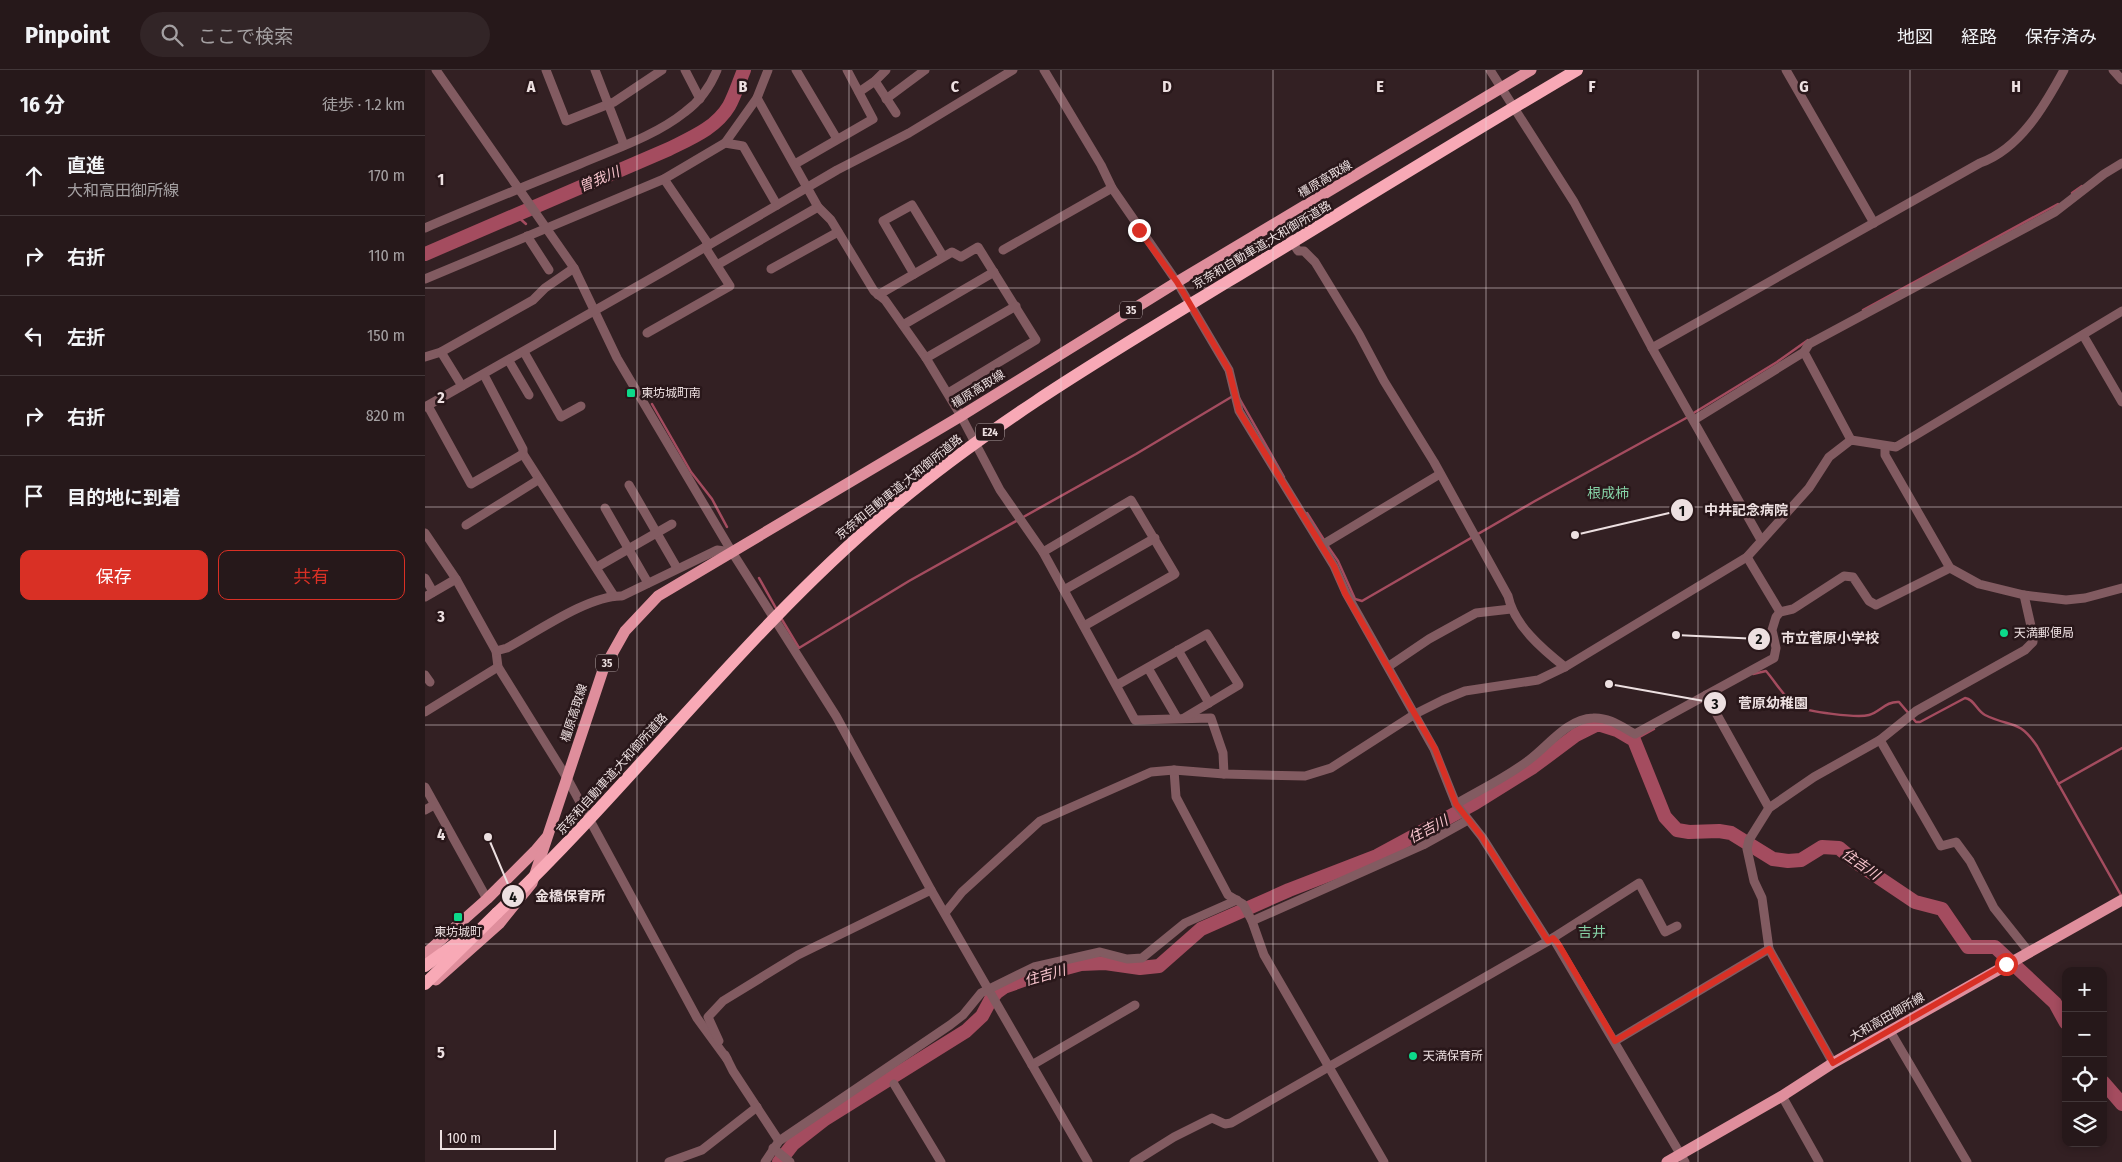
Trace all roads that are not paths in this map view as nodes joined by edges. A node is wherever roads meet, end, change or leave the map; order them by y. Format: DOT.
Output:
graph roads {
  1 [pos="436,70"];
  2 [pos="545,70"];
  3 [pos="595,70"];
  4 [pos="662,70"];
  5 [pos="685,70"];
  6 [pos="768,70"];
  7 [pos="797,70"];
  8 [pos="847,70"];
  9 [pos="886,70"];
  10 [pos="925,70"];
  11 [pos="1013,70"];
  12 [pos="1044,70"];
  13 [pos="1491,70"];
  14 [pos="1531,70"];
  15 [pos="1577,70"];
  16 [pos="1786,70"];
  17 [pos="2064,70"];
  18 [pos="2113,70"];
  19 [pos="714,72"];
  20 [pos="648,74"];
  21 [pos="2122,80"];
  22 [pos="875,81"];
  23 [pos="1501,88"];
  24 [pos="859,92"];
  25 [pos="757,98"];
  26 [pos="699,99"];
  27 [pos="886,99"];
  28 [pos="608,104"];
  29 [pos="896,113"];
  30 [pos="837,140"];
  31 [pos="725,143"];
  32 [pos="624,145"];
  33 [pos="2122,163"];
  34 [pos="795,164"];
  35 [pos="664,179"];
  36 [pos="809,188"];
  37 [pos="1112,188"];
  38 [pos="521,189"];
  39 [pos="777,205"];
  40 [pos="818,207"];
  41 [pos="1280,222"];
  42 [pos="1874,223"];
  43 [pos="547,226"];
  44 [pos="425,228"];
  45 [pos="838,232"];
  46 [pos="527,236"];
  47 [pos="707,246"];
  48 [pos="1003,250"];
  49 [pos="943,256"];
  50 [pos="717,265"];
  51 [pos="575,268"];
  52 [pos="771,269"];
  53 [pos="549,270"];
  54 [pos="995,272"];
  55 [pos="914,274"];
  56 [pos="425,279"];
  57 [pos="1177,282"];
  58 [pos="878,295"];
  59 [pos="1016,306"];
  60 [pos="594,310"];
  61 [pos="2122,311"];
  62 [pos="903,325"];
  63 [pos="647,333"];
  64 [pos="2083,335"];
  65 [pos="1652,348"];
  66 [pos="441,352"];
  67 [pos="524,352"];
  68 [pos="1804,352"];
  69 [pos="425,357"];
  70 [pos="926,358"];
  71 [pos="509,361"];
  72 [pos="484,376"];
  73 [pos="462,386"];
  74 [pos="948,393"];
  75 [pos="529,396"];
  76 [pos="2122,402"];
  77 [pos="581,406"];
  78 [pos="426,407"];
  79 [pos="961,416"];
  80 [pos="1692,417"];
  81 [pos="1851,440"];
  82 [pos="1885,446"];
  83 [pos="523,454"];
  84 [pos="1440,474"];
  85 [pos="539,480"];
  86 [pos="629,485"];
  87 [pos="605,508"];
  88 [pos="672,524"];
  89 [pos="465,525"];
  90 [pos="425,533"];
  91 [pos="657,533"];
  92 [pos="1155,538"];
  93 [pos="1761,540"];
  94 [pos="1325,544"];
  95 [pos="628,549"];
  96 [pos="732,552"];
  97 [pos="1043,552"];
  98 [pos="1747,557"];
  99 [pos="597,567"];
  100 [pos="677,568"];
  101 [pos="1950,568"];
  102 [pos="425,578"];
  103 [pos="456,579"];
  104 [pos="648,583"];
  105 [pos="2122,588"];
  106 [pos="1064,590"];
  107 [pos="433,592"];
  108 [pos="2024,595"];
  109 [pos="614,596"];
  110 [pos="425,597"];
  111 [pos="1511,609"];
  112 [pos="1780,612"];
  113 [pos="1084,626"];
  114 [pos="1178,650"];
  115 [pos="497,651"];
  116 [pos="1389,666"];
  117 [pos="498,667"];
  118 [pos="1565,667"];
  119 [pos="1147,668"];
  120 [pos="1117,685"];
  121 [pos="1706,695"];
  122 [pos="1209,703"];
  123 [pos="425,712"];
  124 [pos="1415,714"];
  125 [pos="1180,718"];
  126 [pos="1881,740"];
  127 [pos="1174,770"];
  128 [pos="1224,774"];
  129 [pos="567,778"];
  130 [pos="425,787"];
  131 [pos="435,804"];
  132 [pos="1456,804"];
  133 [pos="1769,808"];
  134 [pos="425,810"];
  135 [pos="1468,820"];
  136 [pos="553,826"];
  137 [pos="931,890"];
  138 [pos="487,899"];
  139 [pos="1237,900"];
  140 [pos="2121,900"];
  141 [pos="497,913"];
  142 [pos="945,913"];
  143 [pos="1252,921"];
  144 [pos="1677,926"];
  145 [pos="1551,940"];
  146 [pos="1769,949"];
  147 [pos="2029,952"];
  148 [pos="425,954"];
  149 [pos="425,966"];
  150 [pos="425,984"];
  151 [pos="989,988"];
  152 [pos="425,990"];
  153 [pos="1135,1005"];
  154 [pos="1890,1031"];
  155 [pos="1615,1041"];
  156 [pos="727,1059"];
  157 [pos="1833,1063"];
  158 [pos="1032,1065"];
  159 [pos="1328,1069"];
  160 [pos="894,1084"];
  161 [pos="1782,1096"];
  162 [pos="757,1107"];
  163 [pos="776,1145"];
  164 [pos="1683,1158"];
  165 [pos="669,1162"];
  166 [pos="765,1162"];
  167 [pos="790,1162"];
  168 [pos="941,1162"];
  169 [pos="1087,1162"];
  170 [pos="1134,1162"];
  171 [pos="1383,1162"];
  172 [pos="1667,1162"];
  173 [pos="1819,1162"];
  174 [pos="1967,1162"];
  1 -- 38 [label="street"];
  2 -- 28 [label="street"];
  3 -- 28 [label="street"];
  4 -- 20 [label="street"];
  5 -- 26 [label="street"];
  6 -- 25 [label="street"];
  7 -- 30 [label="street"];
  8 -- 24 [label="street"];
  9 -- 22 [label="street"];
  10 -- 27 [label="street"];
  11 -- 36 [label="street"];
  12 -- 37 [label="street"];
  13 -- 23 [label="street"];
  14 -- 23 [label="main road, 橿原高取線 / 35"];
  15 -- 141 [label="highway, 京奈和自動車道;大和御所道路 / E24, bridge"];
  16 -- 42 [label="street"];
  17 -- 42 [label="street"];
  18 -- 21 [label="street"];
  19 -- 26 [label="street"];
  20 -- 28 [label="street"];
  22 -- 24 [label="street"];
  22 -- 27 [label="street"];
  23 -- 41 [label="main road, 橿原高取線 / 35"];
  23 -- 65 [label="street"];
  24 -- 30 [label="street"];
  25 -- 31 [label="street"];
  25 -- 34 [label="street"];
  26 -- 32 [label="street"];
  27 -- 29 [label="street"];
  28 -- 32 [label="street"];
  30 -- 34 [label="street"];
  31 -- 35 [label="street"];
  31 -- 39 [label="street"];
  32 -- 38 [label="street"];
  33 -- 68 [label="street"];
  34 -- 36 [label="street"];
  35 -- 43 [label="street"];
  35 -- 47 [label="street"];
  36 -- 39 [label="street"];
  36 -- 40 [label="street"];
  37 -- 48 [label="street"];
  37 -- 57 [label="street"];
  38 -- 43 [label="street"];
  38 -- 44 [label="street"];
  39 -- 47 [label="street"];
  40 -- 45 [label="street"];
  40 -- 50 [label="street"];
  41 -- 57 [label="main road, 橿原高取線 / 35"];
  41 -- 84 [label="street"];
  42 -- 65 [label="street"];
  43 -- 46 [label="street"];
  43 -- 51 [label="street"];
  45 -- 52 [label="street"];
  45 -- 58 [label="street"];
  46 -- 53 [label="street"];
  46 -- 56 [label="street"];
  47 -- 50 [label="street"];
  47 -- 60 [label="street"];
  49 -- 54 [label="street"];
  49 -- 55 [label="street"];
  49 -- 55 [label="street"];
  50 -- 63 [label="street"];
  51 -- 60 [label="street"];
  51 -- 66 [label="street"];
  54 -- 59 [label="street"];
  54 -- 62 [label="street"];
  55 -- 58 [label="street"];
  57 -- 79 [label="main road, 橿原高取線 / 35"];
  57 -- 94 [label="street"];
  58 -- 62 [label="street"];
  59 -- 70 [label="street"];
  59 -- 74 [label="street"];
  60 -- 67 [label="street"];
  60 -- 96 [label="street"];
  61 -- 64 [label="street"];
  62 -- 70 [label="street"];
  64 -- 76 [label="street"];
  64 -- 82 [label="street"];
  65 -- 80 [label="street"];
  66 -- 69 [label="street"];
  66 -- 73 [label="street"];
  67 -- 71 [label="street"];
  67 -- 77 [label="street"];
  68 -- 80 [label="street"];
  68 -- 81 [label="street"];
  70 -- 74 [label="street"];
  71 -- 72 [label="street"];
  71 -- 75 [label="street"];
  72 -- 73 [label="street"];
  72 -- 83 [label="street"];
  73 -- 78 [label="street"];
  74 -- 79 [label="street"];
  78 -- 83 [label="street"];
  79 -- 96 [label="main road, 橿原高取線 / 35"];
  79 -- 97 [label="street"];
  80 -- 93 [label="street"];
  81 -- 82 [label="street"];
  81 -- 93 [label="street"];
  82 -- 101 [label="street"];
  83 -- 85 [label="street"];
  84 -- 94 [label="street"];
  84 -- 111 [label="street"];
  85 -- 89 [label="street"];
  85 -- 99 [label="street"];
  86 -- 91 [label="street"];
  87 -- 95 [label="street"];
  88 -- 91 [label="street"];
  90 -- 103 [label="street"];
  91 -- 95 [label="street"];
  91 -- 100 [label="street"];
  92 -- 97 [label="street"];
  92 -- 106 [label="street"];
  92 -- 113 [label="street"];
  93 -- 98 [label="street"];
  94 -- 116 [label="street"];
  95 -- 99 [label="street"];
  95 -- 104 [label="street"];
  96 -- 100 [label="street"];
  96 -- 129 [label="main road, 橿原高取線 / 35"];
  96 -- 137 [label="street"];
  97 -- 106 [label="street"];
  98 -- 112 [label="street"];
  98 -- 118 [label="street"];
  99 -- 109 [label="street"];
  100 -- 104 [label="street"];
  101 -- 108 [label="street"];
  101 -- 112 [label="street"];
  102 -- 107 [label="street"];
  103 -- 107 [label="street"];
  103 -- 115 [label="street"];
  104 -- 109 [label="street"];
  105 -- 108 [label="street"];
  106 -- 113 [label="street"];
  107 -- 110 [label="street"];
  108 -- 126 [label="street"];
  109 -- 115 [label="street"];
  111 -- 116 [label="street"];
  111 -- 118 [label="street"];
  112 -- 121 [label="street"];
  113 -- 120 [label="street"];
  114 -- 119 [label="street"];
  114 -- 122 [label="street"];
  114 -- 122 [label="street"];
  115 -- 117 [label="street"];
  116 -- 124 [label="street"];
  117 -- 123 [label="street"];
  117 -- 129 [label="street"];
  118 -- 124 [label="street"];
  119 -- 120 [label="street"];
  119 -- 125 [label="street"];
  120 -- 125 [label="street"];
  121 -- 132 [label="street"];
  121 -- 133 [label="street"];
  122 -- 125 [label="street"];
  124 -- 128 [label="street"];
  124 -- 132 [label="street"];
  125 -- 128 [label="street"];
  126 -- 133 [label="street"];
  126 -- 147 [label="street"];
  127 -- 128 [label="street"];
  127 -- 139 [label="street"];
  127 -- 142 [label="street"];
  129 -- 136 [label="main road, 橿原高取線 / 35"];
  129 -- 156 [label="street"];
  130 -- 131 [label="street"];
  131 -- 134 [label="street"];
  131 -- 138 [label="street"];
  132 -- 135 [label="street"];
  133 -- 146 [label="street"];
  135 -- 143 [label="street"];
  135 -- 145 [label="street"];
  136 -- 138 [label="main road, 橿原高取線 / 35"];
  136 -- 152 [label="main road, 橿原高取線 / 35"];
  137 -- 142 [label="street"];
  137 -- 156 [label="street"];
  138 -- 148 [label="main road, 橿原高取線 / 35"];
  139 -- 143 [label="street"];
  139 -- 151 [label="street"];
  140 -- 147 [label="main road, 大和高田御所線"];
  141 -- 149 [label="highway, E24"];
  141 -- 150 [label="highway, E24"];
  142 -- 151 [label="street"];
  143 -- 159 [label="street"];
  144 -- 145 [label="street"];
  145 -- 155 [label="street"];
  145 -- 159 [label="street"];
  146 -- 155 [label="street"];
  146 -- 157 [label="street"];
  147 -- 154 [label="main road, 大和高田御所線"];
  151 -- 158 [label="street"];
  151 -- 163 [label="street"];
  153 -- 158 [label="street"];
  154 -- 157 [label="main road, 大和高田御所線"];
  154 -- 174 [label="street"];
  155 -- 164 [label="street"];
  156 -- 162 [label="street"];
  157 -- 161 [label="main road, 大和高田御所線"];
  158 -- 169 [label="street"];
  159 -- 170 [label="street"];
  159 -- 171 [label="street"];
  160 -- 168 [label="street"];
  161 -- 164 [label="main road, 大和高田御所線"];
  161 -- 173 [label="street"];
  162 -- 163 [label="street"];
  162 -- 165 [label="street"];
  163 -- 166 [label="street"];
  163 -- 167 [label="street"];
  164 -- 172 [label="main road, 大和高田御所線"];
}
